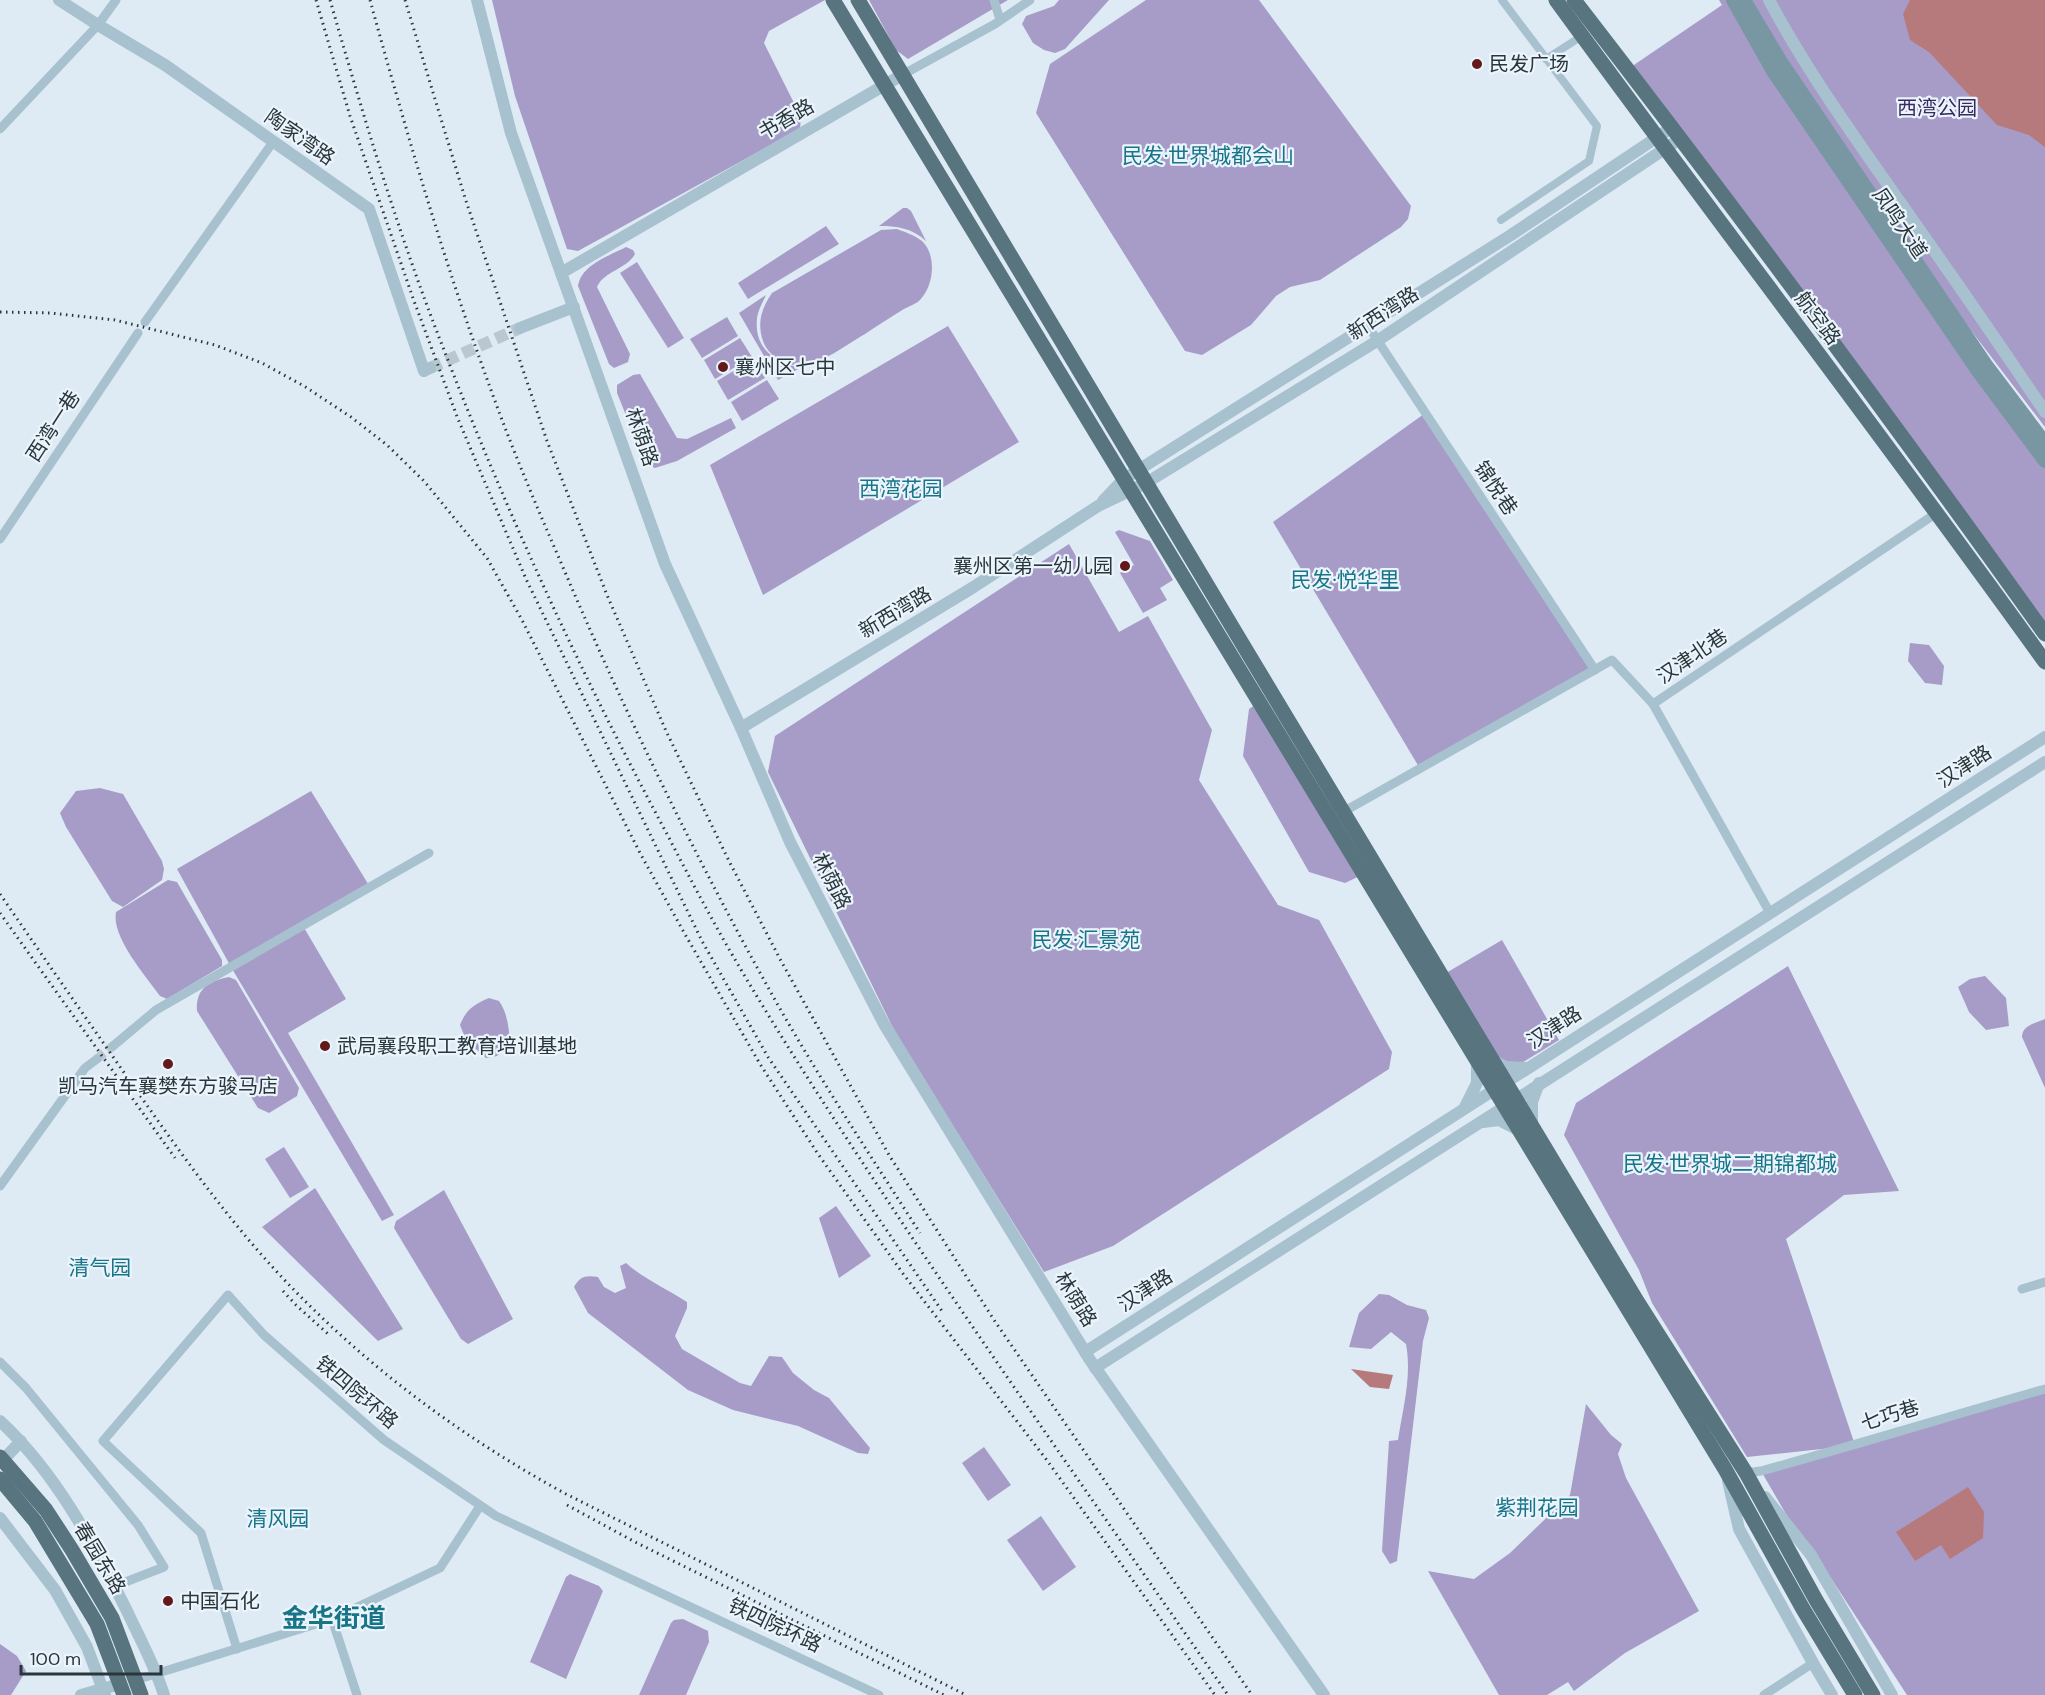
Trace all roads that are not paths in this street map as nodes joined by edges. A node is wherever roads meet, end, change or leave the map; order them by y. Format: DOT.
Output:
graph roads {
  1 [pos="59,0"];
  2 [pos="116,0"];
  3 [pos="477,0"];
  4 [pos="833,0"];
  5 [pos="858,0"];
  6 [pos="994,0"];
  7 [pos="1030,0"];
  8 [pos="1502,0"];
  9 [pos="1556,0"];
  10 [pos="1574,0"];
  11 [pos="1733,0"];
  12 [pos="1744,0"];
  13 [pos="1769,0"];
  14 [pos="1000,20"];
  15 [pos="98,25"];
  16 [pos="1582,36"];
  17 [pos="1546,59"];
  18 [pos="902,75"];
  19 [pos="885,85"];
  20 [pos="0,129"];
  21 [pos="1677,132"];
  22 [pos="273,142"];
  23 [pos="1661,143"];
  24 [pos="1501,220"];
  25 [pos="561,273"];
  26 [pos="573,307"];
  27 [pos="146,322"];
  28 [pos="1368,326"];
  29 [pos="520,328"];
  30 [pos="138,333"];
  31 [pos="1377,341"];
  32 [pos="430,368"];
  33 [pos="2045,412"];
  34 [pos="2045,442"];
  35 [pos="2045,461"];
  36 [pos="1142,477"];
  37 [pos="1128,485"];
  38 [pos="1938,512"];
  39 [pos="0,539"];
  40 [pos="2045,634"];
  41 [pos="2045,662"];
  42 [pos="1595,669"];
  43 [pos="1653,704"];
  44 [pos="741,728"];
  45 [pos="2045,737"];
  46 [pos="2045,762"];
  47 [pos="1343,812"];
  48 [pos="429,853"];
  49 [pos="1770,913"];
  50 [pos="113,1046"];
  51 [pos="97,1059"];
  52 [pos="1484,1060"];
  53 [pos="1526,1068"];
  54 [pos="1539,1083"];
  55 [pos="1500,1085"];
  56 [pos="1510,1102"];
  57 [pos="1465,1107"];
  58 [pos="1479,1122"];
  59 [pos="1526,1128"];
  60 [pos="0,1186"];
  61 [pos="2045,1282"];
  62 [pos="2022,1289"];
  63 [pos="1085,1352"];
  64 [pos="0,1362"];
  65 [pos="1095,1368"];
  66 [pos="2045,1389"];
  67 [pos="0,1421"];
  68 [pos="21,1441"];
  69 [pos="2,1458"];
  70 [pos="1725,1469"];
  71 [pos="1746,1473"];
  72 [pos="0,1480"];
  73 [pos="480,1506"];
  74 [pos="0,1518"];
  75 [pos="115,1586"];
  76 [pos="1809,1604"];
  77 [pos="332,1619"];
  78 [pos="237,1649"];
  79 [pos="1813,1663"];
  80 [pos="158,1674"];
  81 [pos="139,1688"];
  82 [pos="122,1690"];
  83 [pos="104,1692"];
  84 [pos="81,1695"];
  85 [pos="164,1695"];
  86 [pos="357,1695"];
  87 [pos="879,1695"];
  88 [pos="1324,1695"];
  89 [pos="1764,1695"];
  90 [pos="1832,1695"];
  91 [pos="1856,1695"];
  92 [pos="1873,1695"];
  93 [pos="1892,1695"];
  1 -- 15 [label="street, 陶家湾路"];
  2 -- 15 [label="street"];
  3 -- 25 [label="street, 林荫路"];
  4 -- 19 [label="main road"];
  5 -- 18 [label="main road"];
  6 -- 14 [label="street"];
  7 -- 14 [label="street, 书香路"];
  8 -- 17 [label="street"];
  9 -- 16 [label="main road, 航空路"];
  10 -- 21 [label="main road, 航空路"];
  11 -- 35 [label="main road, 凤鸣大道"];
  12 -- 34 [label="main road, 凤鸣大道"];
  13 -- 33 [label="street"];
  14 -- 18 [label="street, 书香路"];
  15 -- 20 [label="street"];
  15 -- 22 [label="street, 陶家湾路"];
  16 -- 17 [label="street"];
  16 -- 23 [label="main road, 航空路"];
  17 -- 24 [label="street"];
  18 -- 19 [label="street, 书香路"];
  18 -- 36 [label="main road"];
  19 -- 25 [label="street, 书香路"];
  19 -- 37 [label="main road"];
  21 -- 23 [label="street, 新西湾路"];
  21 -- 40 [label="main road, 航空路"];
  22 -- 27 [label="street"];
  22 -- 32 [label="street, 陶家湾路"];
  23 -- 28 [label="street, 新西湾路"];
  23 -- 31 [label="street, 新西湾路"];
  23 -- 38 [label="main road, 航空路"];
  25 -- 26 [label="street, 林荫路"];
  26 -- 29 [label="street"];
  26 -- 44 [label="street, 林荫路"];
  28 -- 31 [label="street, 锦悦巷"];
  28 -- 36 [label="street, 新西湾路"];
  30 -- 39 [label="street, 西湾一巷"];
  31 -- 36 [label="street, 新西湾路"];
  31 -- 42 [label="street, 锦悦巷"];
  36 -- 37 [label="street, 新西湾路"];
  36 -- 47 [label="main road"];
  37 -- 44 [label="street, 新西湾路"];
  37 -- 52 [label="main road"];
  38 -- 41 [label="main road, 航空路"];
  38 -- 43 [label="street, 汉津北巷"];
  42 -- 43 [label="street, 汉津北巷"];
  42 -- 47 [label="street, 汉津北巷"];
  43 -- 49 [label="street"];
  44 -- 63 [label="street, 林荫路"];
  45 -- 49 [label="street, 汉津路"];
  46 -- 54 [label="street, 汉津路"];
  47 -- 52 [label="main road"];
  48 -- 50 [label="street"];
  49 -- 53 [label="street, 汉津路"];
  51 -- 60 [label="street"];
  52 -- 53 [label="street"];
  52 -- 55 [label="main road"];
  52 -- 57 [label="street"];
  53 -- 55 [label="street, 汉津路"];
  54 -- 56 [label="street, 汉津路"];
  54 -- 59 [label="street"];
  55 -- 56 [label="main road"];
  55 -- 57 [label="street, 汉津路"];
  56 -- 58 [label="street, 汉津路"];
  56 -- 59 [label="main road"];
  57 -- 63 [label="street, 汉津路"];
  58 -- 59 [label="street"];
  58 -- 65 [label="street, 汉津路"];
  59 -- 70 [label="main road"];
  59 -- 71 [label="main road"];
  61 -- 62 [label="street"];
  63 -- 65 [label="street, 林荫路"];
  64 -- 75 [label="street"];
  65 -- 88 [label="street, 林荫路"];
  66 -- 71 [label="street, 七巧巷"];
  67 -- 68 [label="street"];
  68 -- 69 [label="street"];
  68 -- 75 [label="street"];
  69 -- 81 [label="main road, 春园东路"];
  70 -- 76 [label="main road"];
  70 -- 79 [label="street"];
  71 -- 76 [label="main road"];
  71 -- 93 [label="street"];
  72 -- 82 [label="main road, 春园东路"];
  73 -- 77 [label="street"];
  73 -- 78 [label="street, 铁四院环路"];
  73 -- 87 [label="street, 铁四院环路"];
  74 -- 83 [label="street"];
  75 -- 80 [label="street"];
  76 -- 91 [label="main road"];
  76 -- 92 [label="main road"];
  77 -- 78 [label="street"];
  77 -- 86 [label="street"];
  78 -- 80 [label="street"];
  79 -- 89 [label="street"];
  79 -- 90 [label="street"];
  80 -- 81 [label="street"];
  80 -- 85 [label="street"];
  82 -- 83 [label="street"];
  83 -- 84 [label="street"];
}
